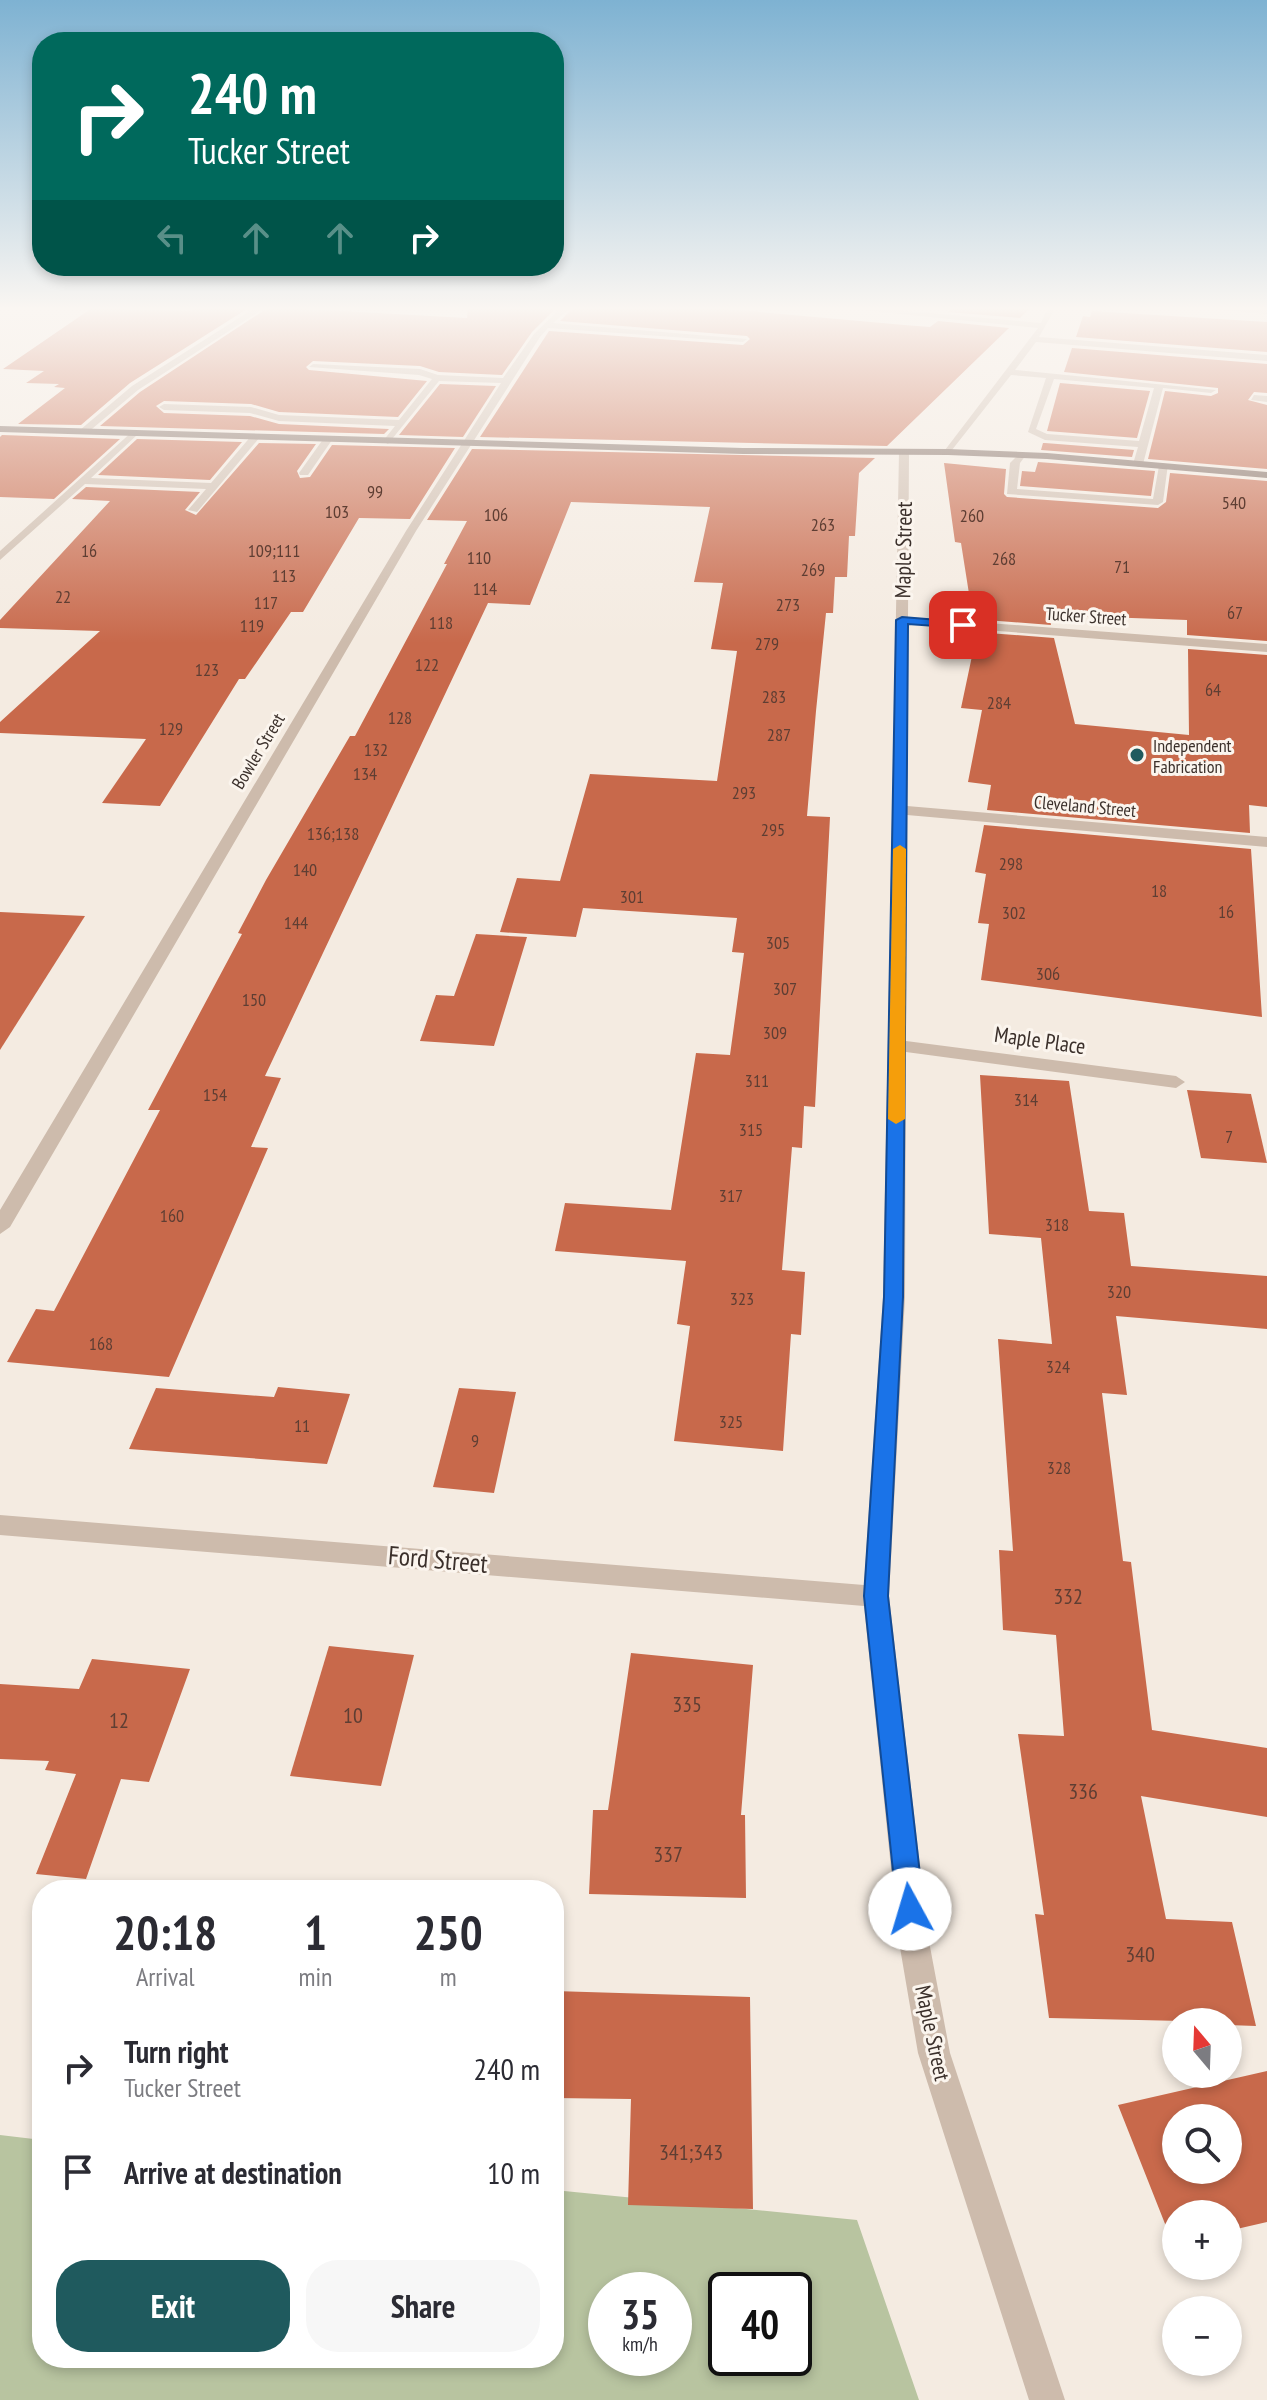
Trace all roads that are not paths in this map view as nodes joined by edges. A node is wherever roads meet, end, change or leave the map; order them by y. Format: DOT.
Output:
graph roads {
  1 [pos="98,419"];
  2 [pos="303,419"];
  3 [pos="402,419"];
  4 [pos="484,419"];
  5 [pos="973,419"];
  6 [pos="1035,419"];
  7 [pos="1149,419"];
  8 [pos="399,423"];
  9 [pos="0,429"];
  10 [pos="83,432"];
  11 [pos="134,433"];
  12 [pos="255,437"];
  13 [pos="327,440"];
  14 [pos="388,441"];
  15 [pos="468,443"];
  16 [pos="1142,444"];
  17 [pos="948,452"];
  18 [pos="904,453"];
  19 [pos="1021,455"];
  20 [pos="1138,464"];
  21 [pos="1164,466"];
  22 [pos="304,473"];
  23 [pos="1267,475"];
  24 [pos="83,481"];
  25 [pos="214,486"];
  26 [pos="193,510"];
  27 [pos="0,557"];
  28 [pos="902,620"];
  29 [pos="1267,648"];
  30 [pos="900,810"];
  31 [pos="1267,842"];
  32 [pos="897,1045"];
  33 [pos="1176,1082"];
  34 [pos="0,1227"];
  35 [pos="0,1525"];
  36 [pos="876,1596"];
  37 [pos="1047,2400"];
  1 -- 10 [label="street"];
  2 -- 8 [label="street"];
  3 -- 8 [label="street"];
  4 -- 15 [label="street, Bowler Street"];
  5 -- 17 [label="street"];
  6 -- 16 [label="street"];
  7 -- 16 [label="street"];
  8 -- 14 [label="street"];
  9 -- 10 [label="main road"];
  10 -- 11 [label="main road"];
  11 -- 12 [label="main road"];
  11 -- 24 [label="street"];
  12 -- 13 [label="main road"];
  12 -- 25 [label="street"];
  13 -- 14 [label="main road"];
  13 -- 22 [label="street"];
  14 -- 15 [label="main road"];
  15 -- 18 [label="main road"];
  15 -- 34 [label="street, Bowler Street"];
  16 -- 20 [label="street"];
  17 -- 18 [label="main road"];
  17 -- 19 [label="main road"];
  18 -- 28 [label="street, Maple Street"];
  19 -- 20 [label="main road"];
  19 -- 21 [label="street"];
  20 -- 21 [label="main road"];
  21 -- 23 [label="main road"];
  24 -- 25 [label="street"];
  24 -- 27 [label="street"];
  25 -- 26 [label="street"];
  28 -- 29 [label="street, Tucker Street"];
  28 -- 30 [label="street, Maple Street"];
  30 -- 31 [label="street, Cleveland Street"];
  30 -- 32 [label="street, Maple Street"];
  32 -- 33 [label="street, Maple Place"];
  32 -- 36 [label="street, Maple Street"];
  35 -- 36 [label="street, Ford Street"];
  36 -- 37 [label="street, Maple Street"];
}
